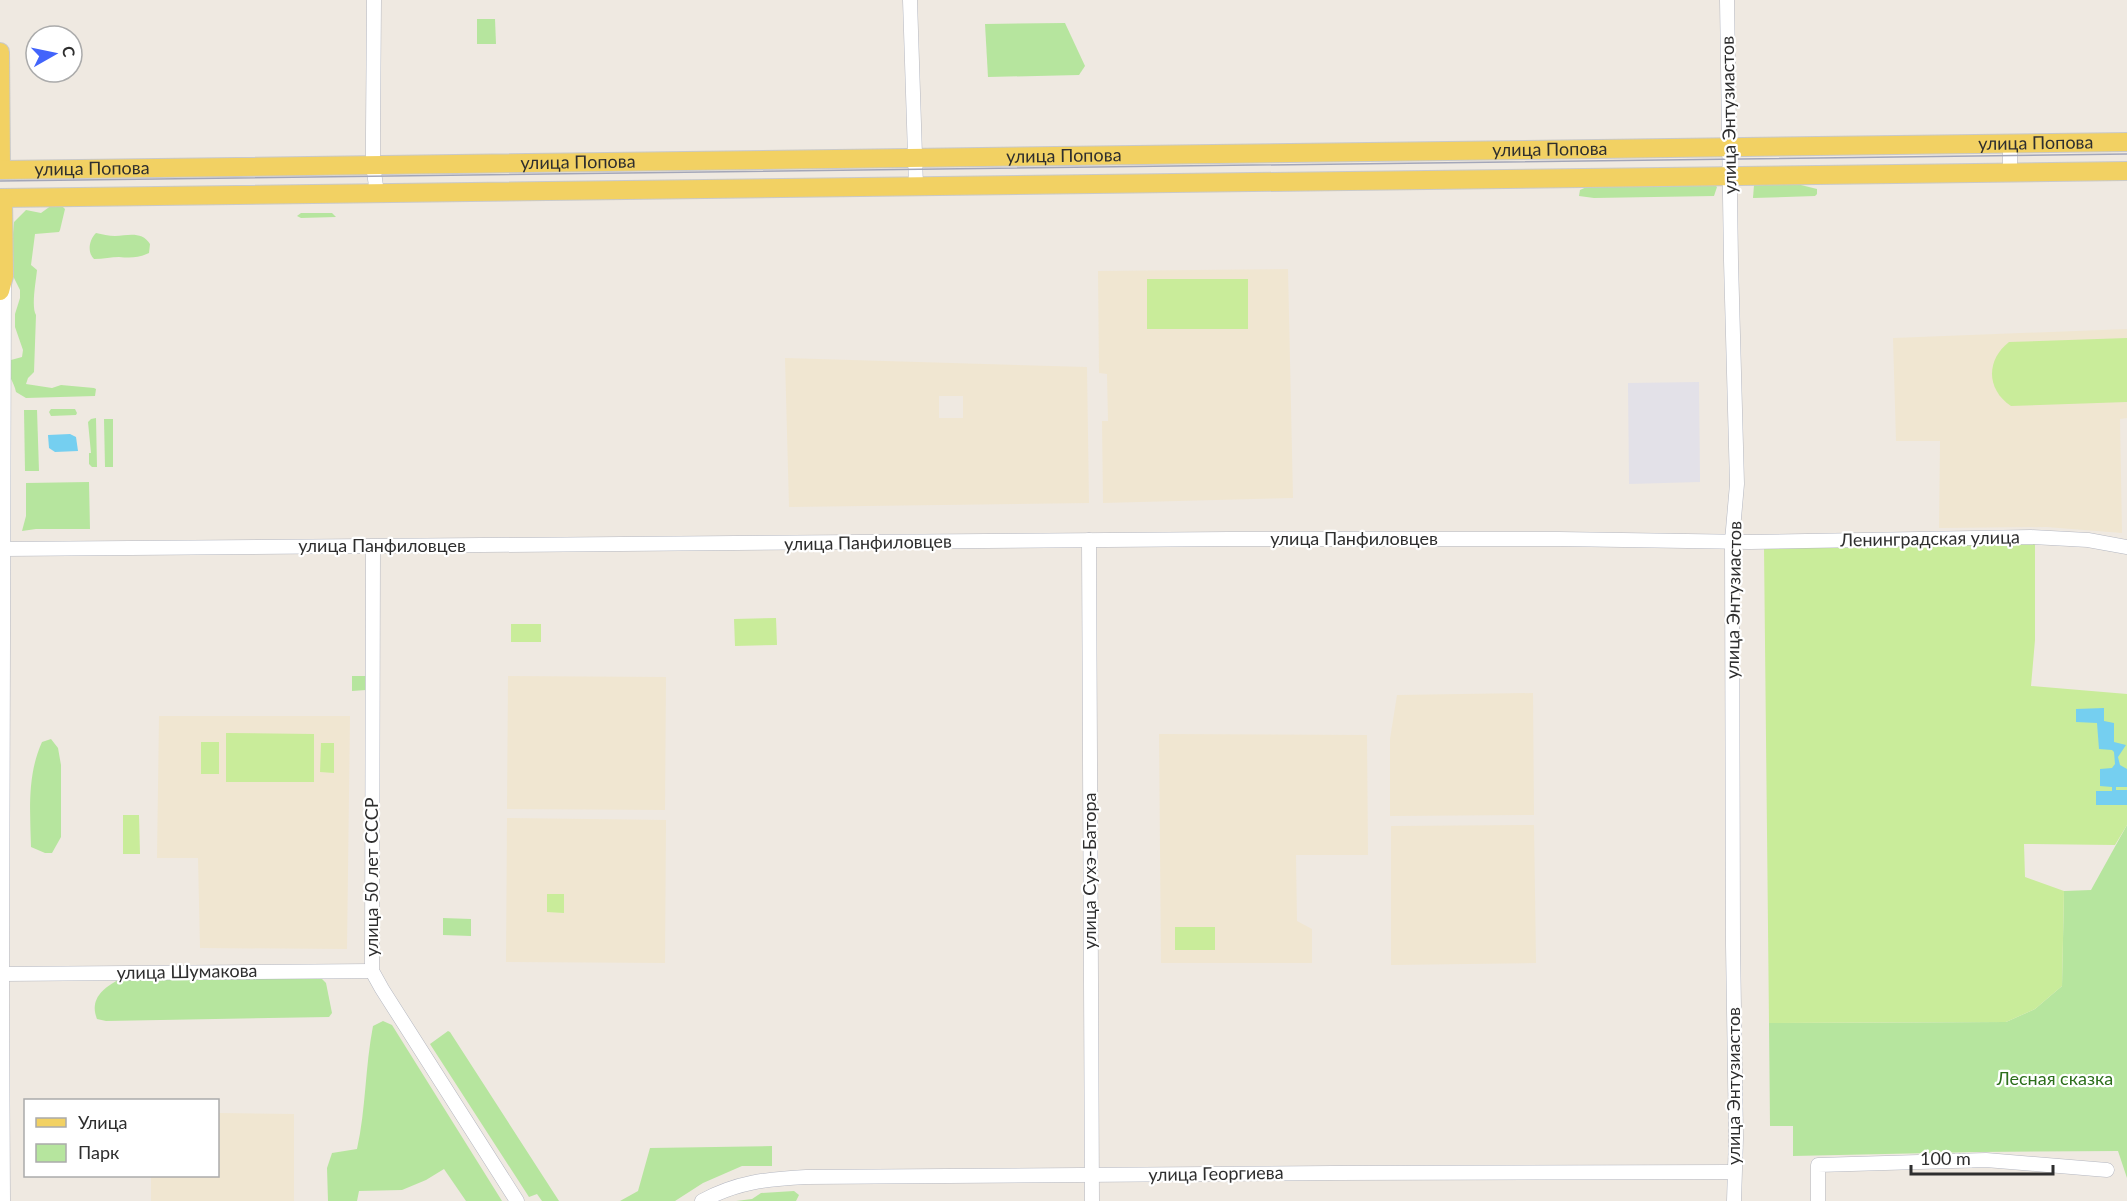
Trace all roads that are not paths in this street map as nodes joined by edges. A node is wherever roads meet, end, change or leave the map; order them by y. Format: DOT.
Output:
graph roads {
  1 [pos="374,0"];
  2 [pos="910,0"];
  3 [pos="1727,0"];
  4 [pos="0,51"];
  5 [pos="2127,142"];
  6 [pos="2010,144"];
  7 [pos="1730,147"];
  8 [pos="916,158"];
  9 [pos="374,165"];
  10 [pos="237,167"];
  11 [pos="1,170"];
  12 [pos="2127,171"];
  13 [pos="2010,172"];
  14 [pos="1731,176"];
  15 [pos="916,186"];
  16 [pos="377,193"];
  17 [pos="237,194"];
  18 [pos="1,198"];
  19 [pos="2,284"];
  20 [pos="1089,540"];
  21 [pos="1732,541"];
  22 [pos="373,547"];
  23 [pos="2127,548"];
  24 [pos="4,549"];
  25 [pos="372,971"];
  26 [pos="2,974"];
  27 [pos="2107,1170"];
  28 [pos="1734,1172"];
  29 [pos="1092,1175"];
  30 [pos="1735,1200"];
  31 [pos="3,1201"];
  32 [pos="517,1201"];
  33 [pos="702,1201"];
  34 [pos="1092,1201"];
  35 [pos="1818,1201"];
  1 -- 9 [label="street"];
  2 -- 8 [label="street"];
  3 -- 7 [label="street, улица Энтузиастов"];
  4 -- 11 [label="main road"];
  5 -- 6 [label="main road, улица Попова"];
  6 -- 7 [label="main road, улица Попова"];
  6 -- 13 [label="street"];
  7 -- 8 [label="main road, улица Попова"];
  7 -- 14 [label="street, улица Энтузиастов"];
  8 -- 9 [label="main road, улица Попова"];
  8 -- 15 [label="street"];
  9 -- 10 [label="main road, улица Попова"];
  9 -- 16 [label="street"];
  10 -- 11 [label="main road, улица Попова"];
  10 -- 17 [label="main road"];
  12 -- 13 [label="main road, улица Попова"];
  13 -- 14 [label="main road, улица Попова"];
  14 -- 15 [label="main road, улица Попова"];
  14 -- 21 [label="street, улица Энтузиастов"];
  15 -- 16 [label="main road, улица Попова"];
  16 -- 17 [label="main road, улица Попова"];
  17 -- 18 [label="main road, улица Попова"];
  18 -- 19 [label="main road"];
  19 -- 24 [label="street"];
  20 -- 21 [label="street, улица Панфиловцев"];
  20 -- 22 [label="street, улица Панфиловцев"];
  20 -- 29 [label="street, улица Сухэ-Батора"];
  21 -- 23 [label="street, Ленинградская улица"];
  21 -- 28 [label="street, улица Энтузиастов"];
  22 -- 24 [label="street, улица Панфиловцев"];
  22 -- 25 [label="street, улица 50 лет СССР"];
  24 -- 26 [label="street"];
  25 -- 26 [label="street, улица Шумакова"];
  25 -- 32 [label="street, улица 50 лет СССР"];
  26 -- 31 [label="street"];
  27 -- 35 [label="street"];
  28 -- 29 [label="street, улица Георгиева"];
  28 -- 30 [label="street, улица Энтузиастов"];
  29 -- 33 [label="street, улица Георгиева"];
  29 -- 34 [label="street, улица Сухэ-Батора"];
}
